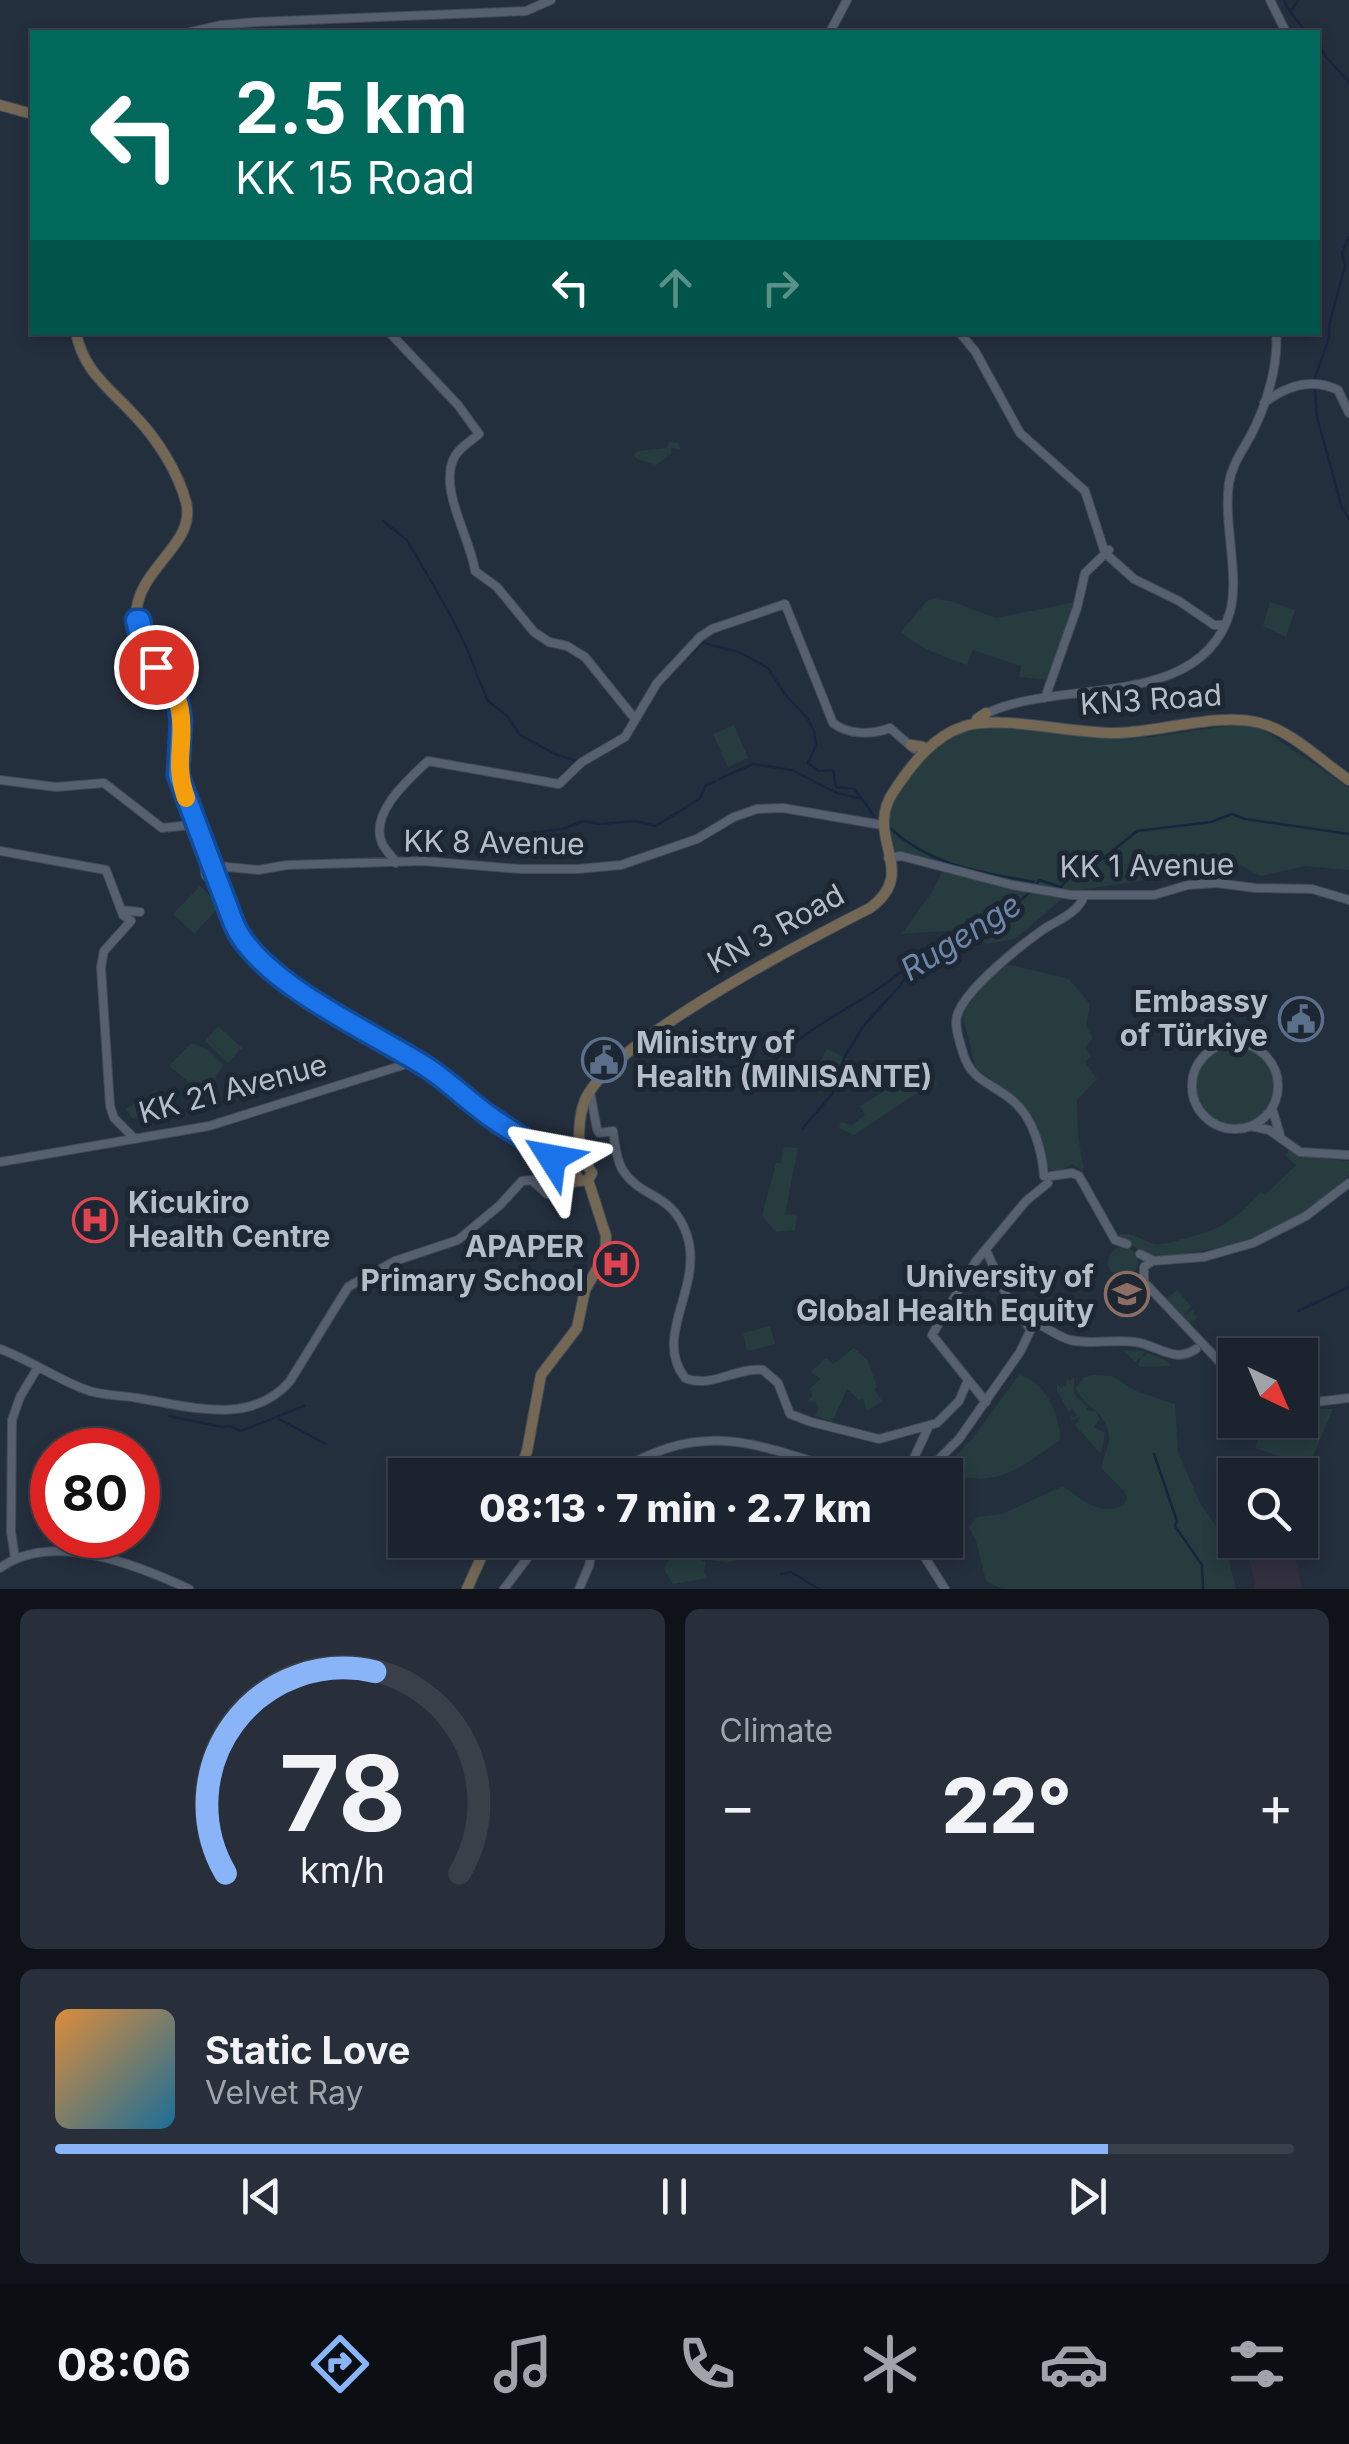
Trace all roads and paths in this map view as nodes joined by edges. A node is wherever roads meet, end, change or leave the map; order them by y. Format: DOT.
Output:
graph roads {
  1 [pos="550,0"];
  2 [pos="846,0"];
  3 [pos="1270,0"];
  4 [pos="202,30"];
  5 [pos="831,30"];
  6 [pos="1285,30"];
  7 [pos="0,103"];
  8 [pos="30,111"];
  9 [pos="79,335"];
  10 [pos="391,335"];
  11 [pos="961,335"];
  12 [pos="1276,335"];
  13 [pos="1264,403"];
  14 [pos="1349,414"];
  15 [pos="1105,551"];
  16 [pos="1224,625"];
  17 [pos="1045,698"];
  18 [pos="981,718"];
  19 [pos="632,719"];
  20 [pos="1141,731"];
  21 [pos="916,753"];
  22 [pos="1349,779"];
  23 [pos="0,780"];
  24 [pos="191,818"];
  25 [pos="877,822"];
  26 [pos="204,850"];
  27 [pos="0,851"];
  28 [pos="890,857"];
  29 [pos="396,863"];
  30 [pos="215,871"];
  31 [pos="220,893"];
  32 [pos="1084,896"];
  33 [pos="1349,900"];
  34 [pos="140,912"];
  35 [pos="125,918"];
  36 [pos="230,920"];
  37 [pos="414,1062"];
  38 [pos="588,1096"];
  39 [pos="1272,1108"];
  40 [pos="1251,1126"];
  41 [pos="135,1139"];
  42 [pos="580,1150"];
  43 [pos="1327,1153"];
  44 [pos="1348,1156"];
  45 [pos="0,1162"];
  46 [pos="582,1174"];
  47 [pos="1075,1174"];
  48 [pos="1046,1178"];
  49 [pos="1349,1182"];
  50 [pos="1096,1210"];
  51 [pos="1127,1244"];
  52 [pos="986,1250"];
  53 [pos="1140,1254"];
  54 [pos="1150,1259"];
  55 [pos="1033,1329"];
  56 [pos="0,1350"];
  57 [pos="1201,1350"];
  58 [pos="1218,1365"];
  59 [pos="37,1370"];
  60 [pos="968,1380"];
  61 [pos="1349,1400"];
  62 [pos="986,1402"];
  63 [pos="1318,1404"];
  64 [pos="928,1428"];
  65 [pos="738,1442"];
  66 [pos="522,1458"];
  67 [pos="644,1458"];
  68 [pos="789,1458"];
  69 [pos="795,1458"];
  70 [pos="915,1458"];
  71 [pos="937,1458"];
  72 [pos="942,1458"];
  73 [pos="15,1558"];
  74 [pos="479,1558"];
  75 [pos="525,1558"];
  76 [pos="591,1558"];
  77 [pos="925,1558"];
  78 [pos="0,1568"];
  79 [pos="188,1589"];
  80 [pos="464,1589"];
  81 [pos="502,1589"];
  82 [pos="579,1589"];
  83 [pos="945,1589"];
  1 -- 4 [label="main road"];
  2 -- 5 [label="main road"];
  3 -- 6 [label="main road"];
  7 -- 8 [label="highway"];
  9 -- 24 [label="highway"];
  10 -- 19 [label="main road"];
  11 -- 15 [label="main road"];
  12 -- 13 [label="main road"];
  13 -- 14 [label="main road"];
  13 -- 16 [label="main road"];
  15 -- 16 [label="main road"];
  15 -- 17 [label="main road"];
  16 -- 17 [label="main road"];
  17 -- 18 [label="main road"];
  18 -- 20 [label="highway"];
  18 -- 21 [label="highway"];
  19 -- 21 [label="main road"];
  19 -- 29 [label="main road"];
  20 -- 22 [label="highway, KN3 Road"];
  20 -- 22 [label="highway"];
  21 -- 25 [label="highway"];
  21 -- 25 [label="highway"];
  23 -- 24 [label="main road"];
  24 -- 26 [label="highway"];
  24 -- 30 [label="highway"];
  25 -- 28 [label="highway"];
  25 -- 29 [label="main road, KK 8 Avenue"];
  26 -- 30 [label="highway, bridge"];
  26 -- 31 [label="highway, bridge"];
  27 -- 35 [label="main road"];
  28 -- 32 [label="main road, KK 1 Avenue"];
  28 -- 38 [label="highway, KN 3 Road"];
  29 -- 30 [label="main road, KK 8 Avenue"];
  30 -- 31 [label="highway, bridge"];
  30 -- 36 [label="highway"];
  31 -- 36 [label="highway"];
  32 -- 33 [label="main road, KK 1 Avenue"];
  32 -- 48 [label="main road"];
  34 -- 35 [label="main road"];
  35 -- 41 [label="main road"];
  36 -- 37 [label="highway"];
  37 -- 41 [label="main road, KK 21 Avenue"];
  37 -- 46 [label="highway"];
  38 -- 42 [label="highway"];
  38 -- 64 [label="main road"];
  39 -- 40 [label="main road"];
  39 -- 40 [label="main road"];
  39 -- 43 [label="main road"];
  40 -- 43 [label="main road"];
  41 -- 45 [label="main road, KK 21 Avenue"];
  42 -- 46 [label="highway"];
  42 -- 46 [label="highway"];
  43 -- 44 [label="main road"];
  46 -- 59 [label="main road"];
  46 -- 66 [label="highway"];
  47 -- 48 [label="main road"];
  47 -- 50 [label="main road"];
  47 -- 51 [label="main road"];
  48 -- 52 [label="main road"];
  49 -- 54 [label="main road"];
  49 -- 57 [label="main road"];
  52 -- 55 [label="main road"];
  52 -- 60 [label="main road"];
  53 -- 54 [label="main road"];
  54 -- 57 [label="main road"];
  55 -- 57 [label="main road"];
  55 -- 57 [label="main road"];
  55 -- 62 [label="main road"];
  55 -- 72 [label="main road"];
  56 -- 59 [label="main road"];
  57 -- 58 [label="main road"];
  59 -- 73 [label="main road"];
  60 -- 62 [label="main road"];
  60 -- 64 [label="main road"];
  61 -- 63 [label="main road"];
  62 -- 71 [label="main road"];
  64 -- 70 [label="main road"];
  65 -- 67 [label="main road"];
  65 -- 68 [label="main road"];
  65 -- 69 [label="main road"];
  73 -- 78 [label="main road"];
  73 -- 79 [label="main road"];
  74 -- 80 [label="highway"];
  75 -- 81 [label="main road"];
  76 -- 82 [label="main road"];
  77 -- 83 [label="main road"];
}
